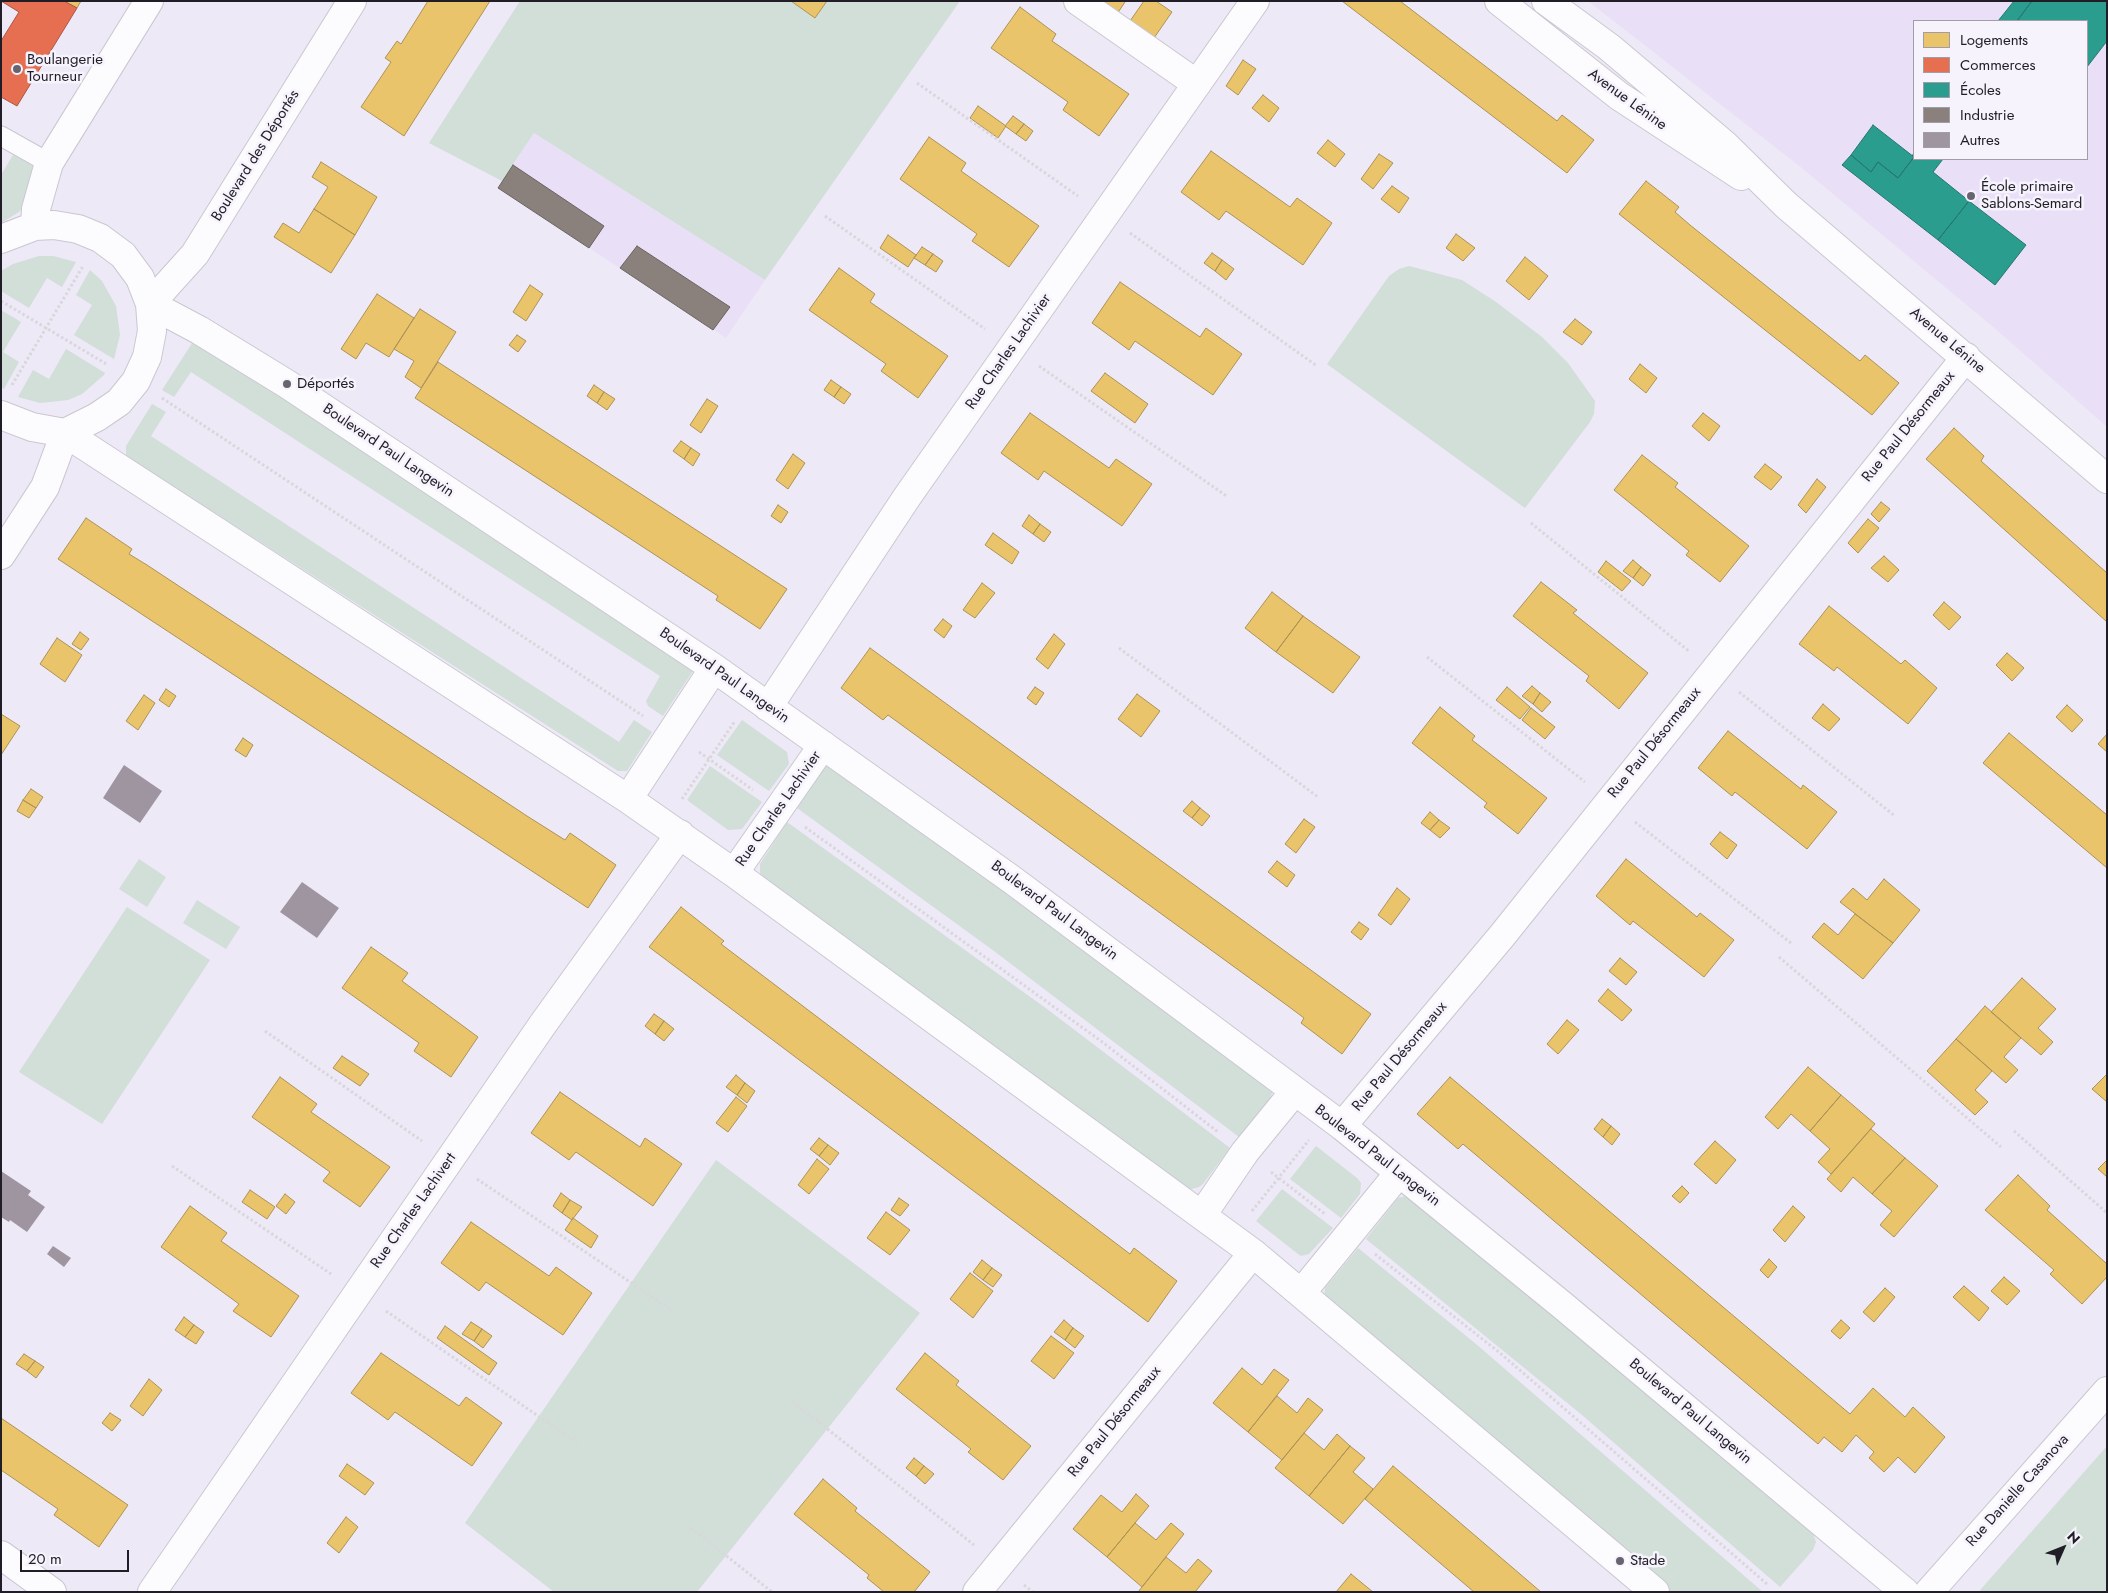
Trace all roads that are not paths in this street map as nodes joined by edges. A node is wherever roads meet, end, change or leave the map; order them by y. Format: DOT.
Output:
graph roads {
  1 [pos="149,1"];
  2 [pos="352,1"];
  3 [pos="1078,1"];
  4 [pos="1255,1"];
  5 [pos="1499,1"];
  6 [pos="1546,1"];
  7 [pos="1197,84"];
  8 [pos="1,136"];
  9 [pos="49,163"];
  10 [pos="1786,206"];
  11 [pos="35,226"];
  12 [pos="1,239"];
  13 [pos="150,304"];
  14 [pos="1966,357"];
  15 [pos="1,415"];
  16 [pos="65,433"];
  17 [pos="2107,479"];
  18 [pos="1,555"];
  19 [pos="714,668"];
  20 [pos="760,702"];
  21 [pos="823,744"];
  22 [pos="628,799"];
  23 [pos="672,829"];
  24 [pos="734,873"];
  25 [pos="1294,1092"];
  26 [pos="1335,1121"];
  27 [pos="1399,1173"];
  28 [pos="1202,1214"];
  29 [pos="1242,1246"];
  30 [pos="1302,1292"];
  31 [pos="2107,1391"];
  32 [pos="1,1555"];
  33 [pos="52,1592"];
  34 [pos="152,1592"];
  35 [pos="977,1592"];
  36 [pos="1655,1592"];
  37 [pos="1905,1592"];
  38 [pos="1929,1592"];
  1 -- 9 [label="street"];
  2 -- 13 [label="street, Boulevard des Déportés"];
  3 -- 7 [label="street"];
  4 -- 7 [label="street, Rue Charles Lachivier"];
  5 -- 10 [label="street, Avenue Lénine"];
  6 -- 10 [label="street, Avenue Lénine"];
  7 -- 20 [label="street, Rue Charles Lachivier"];
  8 -- 9 [label="lane"];
  9 -- 11 [label="street"];
  10 -- 14 [label="street, Avenue Lénine"];
  11 -- 12 [label="street"];
  11 -- 13 [label="street"];
  13 -- 16 [label="street"];
  13 -- 19 [label="street, Boulevard Paul Langevin"];
  14 -- 17 [label="street, Avenue Lénine"];
  14 -- 26 [label="street, Rue Paul Désormeaux"];
  15 -- 16 [label="street"];
  16 -- 18 [label="street"];
  16 -- 22 [label="street"];
  19 -- 20 [label="street, Boulevard Paul Langevin"];
  19 -- 22 [label="street"];
  20 -- 21 [label="street, Boulevard Paul Langevin"];
  21 -- 24 [label="street, Rue Charles Lachivier"];
  21 -- 25 [label="street, Boulevard Paul Langevin"];
  22 -- 23 [label="street"];
  23 -- 24 [label="street"];
  23 -- 34 [label="street, Rue Charles Lachivert"];
  24 -- 28 [label="street"];
  25 -- 26 [label="street, Boulevard Paul Langevin"];
  25 -- 28 [label="street"];
  26 -- 27 [label="street, Boulevard Paul Langevin"];
  27 -- 30 [label="street"];
  27 -- 37 [label="street, Boulevard Paul Langevin"];
  28 -- 29 [label="street"];
  29 -- 30 [label="street"];
  29 -- 35 [label="street, Rue Paul Désormeaux"];
  30 -- 36 [label="street"];
  31 -- 38 [label="street, Rue Danielle Casanova"];
  32 -- 33 [label="street"];
}
